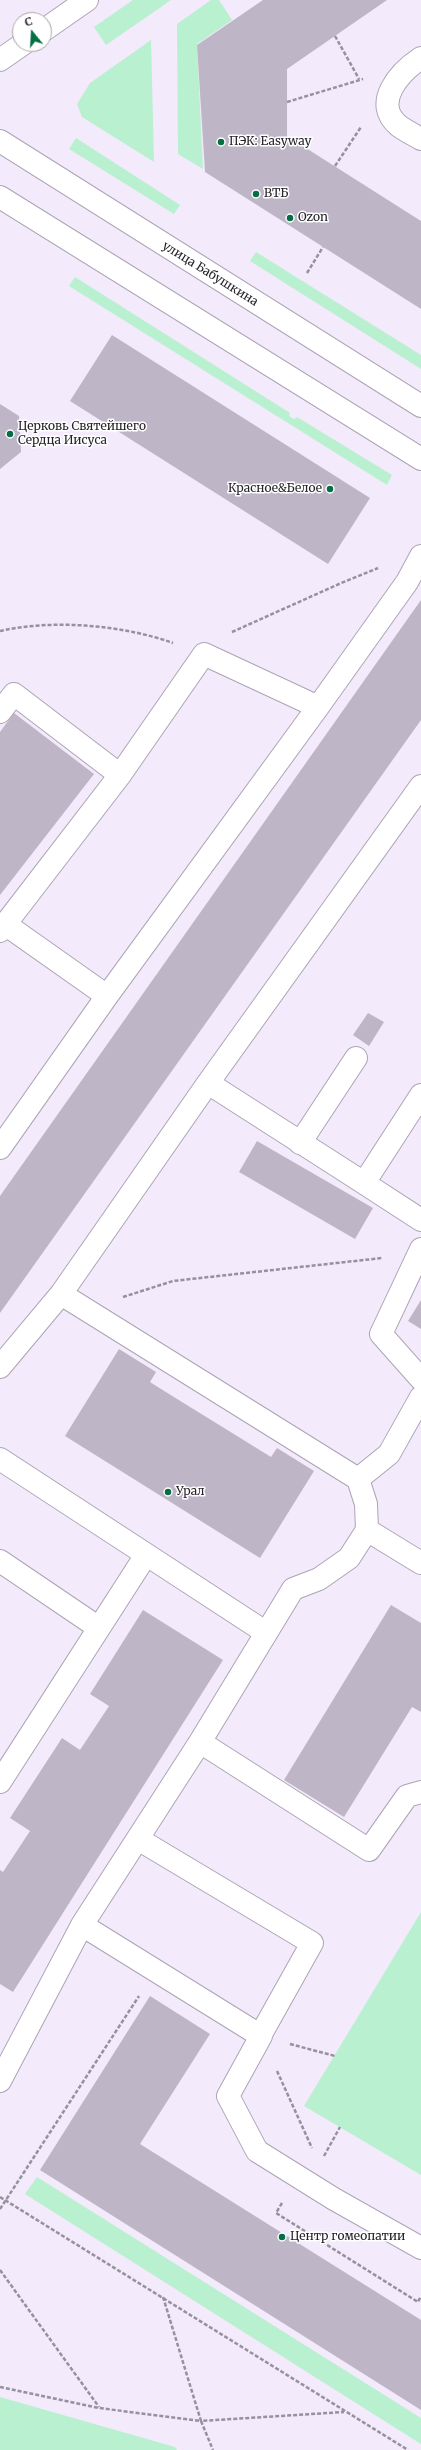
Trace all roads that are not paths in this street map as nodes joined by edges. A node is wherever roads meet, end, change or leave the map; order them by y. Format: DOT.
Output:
graph roads {
  1 [pos="87,0"];
  2 [pos="52,24"];
  3 [pos="12,52"];
  4 [pos="421,58"];
  5 [pos="0,60"];
  6 [pos="421,139"];
  7 [pos="0,141"];
  8 [pos="0,197"];
  9 [pos="421,406"];
  10 [pos="421,459"];
  11 [pos="421,556"];
  12 [pos="318,707"];
  13 [pos="0,712"];
  14 [pos="120,775"];
  15 [pos="421,786"];
  16 [pos="3,927"];
  17 [pos="107,996"];
  18 [pos="356,1058"];
  19 [pos="208,1083"];
  20 [pos="421,1095"];
  21 [pos="300,1143"];
  22 [pos="0,1148"];
  23 [pos="364,1183"];
  24 [pos="421,1220"];
  25 [pos="421,1249"];
  26 [pos="61,1294"];
  27 [pos="0,1367"];
  28 [pos="421,1379"];
  29 [pos="421,1397"];
  30 [pos="0,1459"];
  31 [pos="358,1479"];
  32 [pos="367,1530"];
  33 [pos="146,1555"];
  34 [pos="0,1561"];
  35 [pos="421,1563"];
  36 [pos="99,1628"];
  37 [pos="265,1632"];
  38 [pos="200,1742"];
  39 [pos="0,1782"];
  40 [pos="421,1792"];
  41 [pos="138,1839"];
  42 [pos="82,1925"];
  43 [pos="260,2036"];
  44 [pos="7,2052"];
  45 [pos="0,2081"];
  46 [pos="421,2248"];
  1 -- 2 [label="street"];
  3 -- 5 [label="street"];
  4 -- 6 [label="street"];
  7 -- 9 [label="street, улица Бабушкина"];
  8 -- 10 [label="street"];
  11 -- 12 [label="street"];
  12 -- 14 [label="street"];
  12 -- 17 [label="street"];
  13 -- 14 [label="street"];
  14 -- 16 [label="street"];
  15 -- 19 [label="street"];
  16 -- 17 [label="street"];
  17 -- 22 [label="street"];
  18 -- 21 [label="street"];
  19 -- 21 [label="street"];
  19 -- 26 [label="street"];
  20 -- 23 [label="street"];
  21 -- 23 [label="street"];
  23 -- 24 [label="street"];
  25 -- 28 [label="street"];
  26 -- 27 [label="street"];
  26 -- 31 [label="street"];
  29 -- 31 [label="street"];
  30 -- 33 [label="street"];
  31 -- 32 [label="street"];
  32 -- 35 [label="street"];
  32 -- 37 [label="street"];
  33 -- 36 [label="street"];
  33 -- 37 [label="street"];
  34 -- 36 [label="street"];
  36 -- 39 [label="street"];
  37 -- 38 [label="street"];
  38 -- 40 [label="street"];
  38 -- 41 [label="street"];
  41 -- 42 [label="street"];
  41 -- 43 [label="street"];
  42 -- 43 [label="street"];
  42 -- 44 [label="street"];
  43 -- 46 [label="street"];
  44 -- 45 [label="street"];
}
